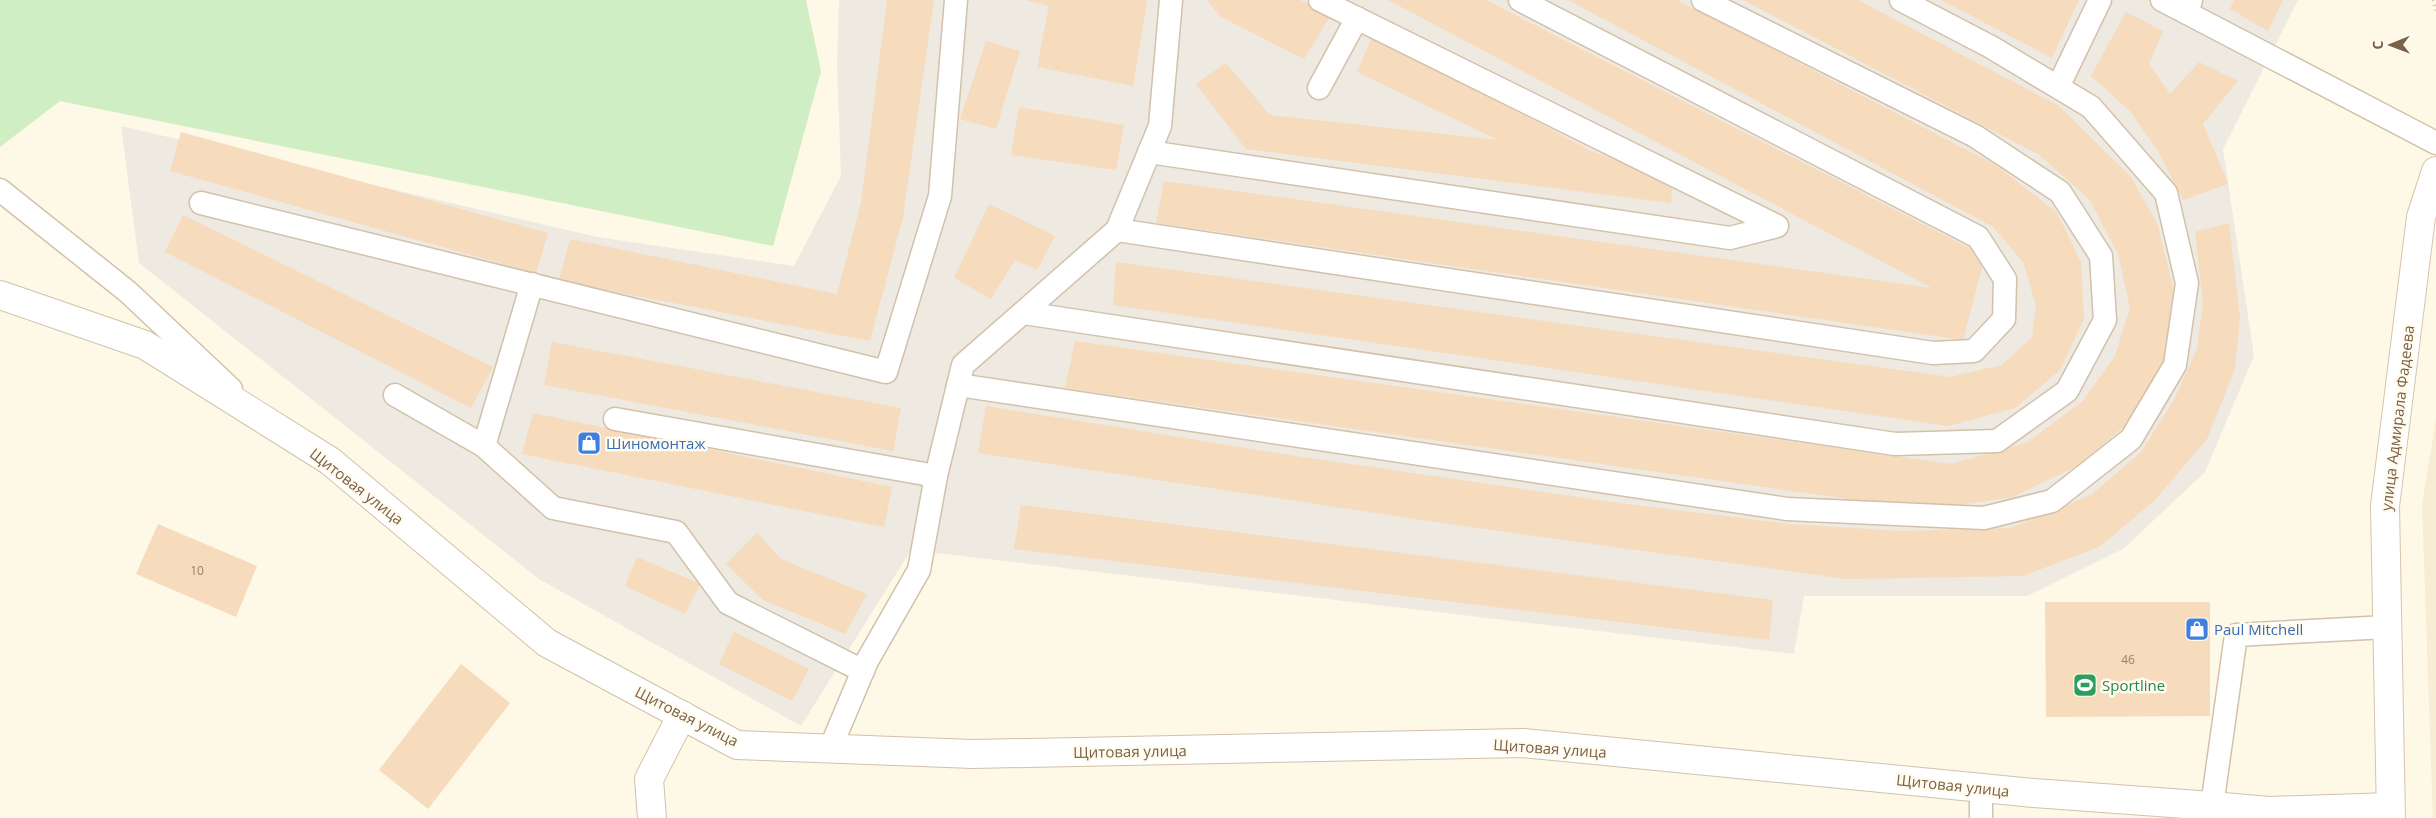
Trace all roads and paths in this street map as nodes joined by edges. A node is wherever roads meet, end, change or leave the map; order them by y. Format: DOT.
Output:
graph roads {
  1 [pos="956,0"];
  2 [pos="1171,0"];
  3 [pos="1320,0"];
  4 [pos="1520,0"];
  5 [pos="1703,0"];
  6 [pos="1901,0"];
  7 [pos="2100,0"];
  8 [pos="2162,0"];
  9 [pos="2433,0"];
  10 [pos="2189,6"];
  11 [pos="2436,12"];
  12 [pos="1356,18"];
  13 [pos="2058,87"];
  14 [pos="1319,88"];
  15 [pos="2436,143"];
  16 [pos="1149,152"];
  17 [pos="2436,171"];
  18 [pos="0,190"];
  19 [pos="201,203"];
  20 [pos="1117,230"];
  21 [pos="532,284"];
  22 [pos="0,296"];
  23 [pos="1024,313"];
  24 [pos="958,385"];
  25 [pos="394,395"];
  26 [pos="259,416"];
  27 [pos="615,419"];
  28 [pos="484,446"];
  29 [pos="936,476"];
  30 [pos="2387,627"];
  31 [pos="863,670"];
  32 [pos="682,715"];
  33 [pos="830,749"];
  34 [pos="1981,788"];
  35 [pos="2212,806"];
  36 [pos="2391,813"];
  37 [pos="652,818"];
  38 [pos="1981,818"];
  1 -- 21 [label="lane"];
  2 -- 16 [label="lane"];
  3 -- 12 [label="lane"];
  4 -- 20 [label="lane"];
  5 -- 23 [label="lane"];
  6 -- 13 [label="lane"];
  7 -- 13 [label="lane"];
  8 -- 10 [label="lane"];
  9 -- 11 [label="path"];
  10 -- 15 [label="lane"];
  12 -- 14 [label="lane"];
  12 -- 16 [label="lane"];
  13 -- 24 [label="lane"];
  16 -- 20 [label="lane"];
  17 -- 30 [label="street, улица Адмирала Фадеева"];
  18 -- 26 [label="lane"];
  19 -- 21 [label="lane"];
  20 -- 23 [label="lane"];
  21 -- 28 [label="lane"];
  22 -- 26 [label="street, Щитовая улица"];
  23 -- 24 [label="lane"];
  24 -- 29 [label="lane"];
  25 -- 28 [label="lane"];
  26 -- 32 [label="street, Щитовая улица"];
  27 -- 29 [label="lane"];
  28 -- 31 [label="lane"];
  29 -- 31 [label="lane"];
  30 -- 35 [label="lane"];
  30 -- 36 [label="street, улица Адмирала Фадеева"];
  31 -- 33 [label="lane"];
  32 -- 33 [label="street, Щитовая улица"];
  32 -- 37 [label="street"];
  33 -- 34 [label="street, Щитовая улица"];
  34 -- 35 [label="street, Щитовая улица"];
  34 -- 38 [label="lane"];
  35 -- 36 [label="street, Щитовая улица"];
}
